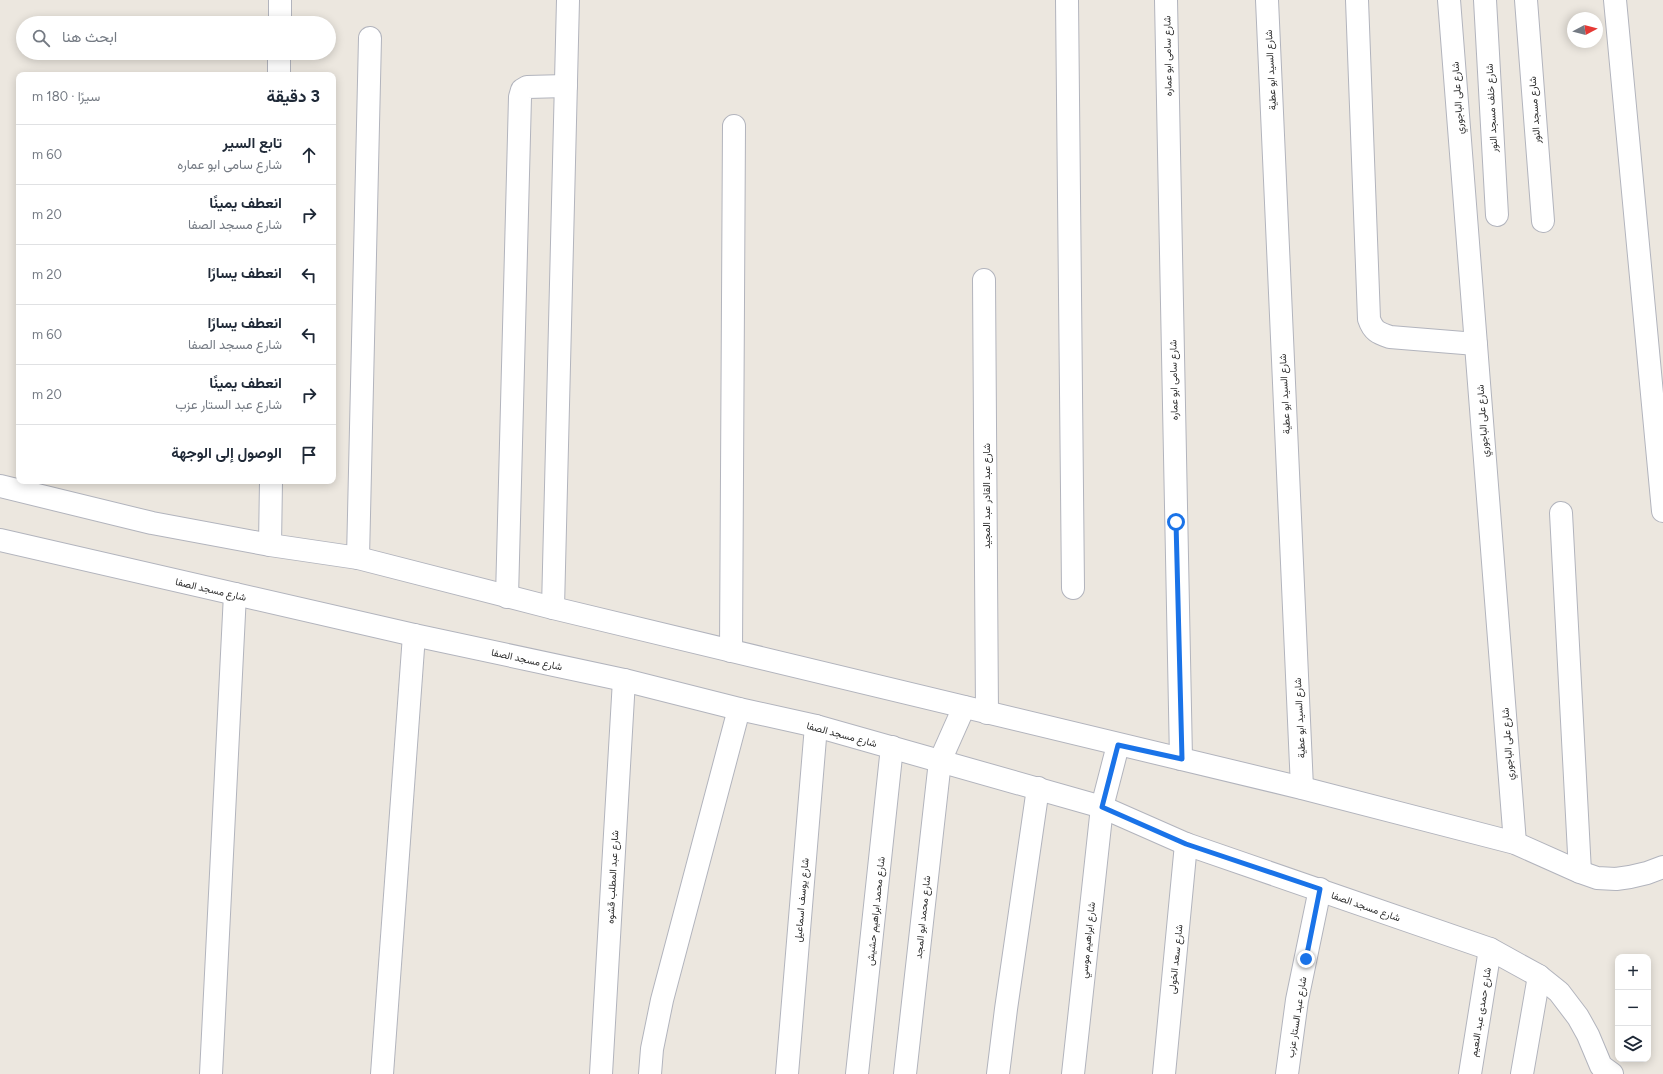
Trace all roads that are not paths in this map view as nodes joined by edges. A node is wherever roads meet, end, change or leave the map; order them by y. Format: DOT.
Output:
graph roads {
  1 [pos="280,0"];
  2 [pos="568,0"];
  3 [pos="1067,0"];
  4 [pos="1166,0"];
  5 [pos="1267,0"];
  6 [pos="1357,0"];
  7 [pos="1450,0"];
  8 [pos="1485,0"];
  9 [pos="1526,0"];
  10 [pos="1615,0"];
  11 [pos="280,16"];
  12 [pos="370,38"];
  13 [pos="279,60"];
  14 [pos="279,72"];
  15 [pos="566,86"];
  16 [pos="734,126"];
  17 [pos="1497,215"];
  18 [pos="1543,221"];
  19 [pos="984,280"];
  20 [pos="1476,344"];
  21 [pos="271,484"];
  22 [pos="0,486"];
  23 [pos="1663,511"];
  24 [pos="1562,513"];
  25 [pos="0,540"];
  26 [pos="270,545"];
  27 [pos="358,558"];
  28 [pos="1073,588"];
  29 [pos="235,594"];
  30 [pos="507,597"];
  31 [pos="553,608"];
  32 [pos="414,635"];
  33 [pos="731,651"];
  34 [pos="624,680"];
  35 [pos="964,707"];
  36 [pos="738,709"];
  37 [pos="987,713"];
  38 [pos="816,726"];
  39 [pos="1118,745"];
  40 [pos="892,747"];
  41 [pos="1182,759"];
  42 [pos="940,761"];
  43 [pos="1038,788"];
  44 [pos="1302,788"];
  45 [pos="1102,807"];
  46 [pos="1515,843"];
  47 [pos="1186,844"];
  48 [pos="1663,867"];
  49 [pos="1580,872"];
  50 [pos="1320,889"];
  51 [pos="1490,949"];
  52 [pos="1539,976"];
  53 [pos="1592,1046"];
  54 [pos="211,1074"];
  55 [pos="382,1074"];
  56 [pos="601,1074"];
  57 [pos="650,1074"];
  58 [pos="787,1074"];
  59 [pos="858,1074"];
  60 [pos="905,1074"];
  61 [pos="998,1074"];
  62 [pos="1073,1074"];
  63 [pos="1164,1074"];
  64 [pos="1287,1074"];
  65 [pos="1470,1074"];
  66 [pos="1522,1074"];
  67 [pos="1586,1074"];
  68 [pos="1612,1074"];
  1 -- 11 [label="street"];
  2 -- 15 [label="street"];
  3 -- 28 [label="street"];
  4 -- 41 [label="street, شارع سامى ابو عماره"];
  5 -- 44 [label="street, شارع السيد ابو عطية"];
  6 -- 20 [label="street"];
  7 -- 20 [label="street, شارع على الباجوري"];
  8 -- 17 [label="street, شارع خلف مسجد النور"];
  9 -- 18 [label="street, شارع مسجد النور"];
  10 -- 23 [label="street"];
  12 -- 27 [label="street"];
  13 -- 14 [label="street"];
  15 -- 30 [label="street"];
  15 -- 31 [label="street"];
  16 -- 33 [label="street"];
  19 -- 37 [label="street, شارع عبد القادر عبد المجيد"];
  20 -- 46 [label="street, شارع على الباجوري"];
  21 -- 26 [label="street"];
  22 -- 26 [label="street"];
  24 -- 49 [label="street"];
  25 -- 29 [label="street, شارع مسجد الصفا"];
  26 -- 27 [label="street"];
  27 -- 30 [label="street"];
  29 -- 32 [label="street, شارع مسجد الصفا"];
  29 -- 54 [label="street"];
  30 -- 31 [label="street"];
  31 -- 33 [label="street"];
  32 -- 34 [label="street, شارع مسجد الصفا"];
  32 -- 55 [label="street"];
  33 -- 35 [label="street"];
  34 -- 36 [label="street, شارع مسجد الصفا"];
  34 -- 56 [label="street, شارع عبد المطلب قشوه"];
  35 -- 37 [label="street"];
  35 -- 42 [label="street, شارع محمد ابو المجد"];
  36 -- 38 [label="street, شارع مسجد الصفا"];
  36 -- 57 [label="street"];
  37 -- 39 [label="street"];
  38 -- 40 [label="street, شارع مسجد الصفا"];
  38 -- 58 [label="street, شارع يوسف اسماعيل"];
  39 -- 41 [label="street"];
  39 -- 45 [label="street, شارع ابراهيم موسي"];
  40 -- 42 [label="street, شارع مسجد الصفا"];
  40 -- 59 [label="street, شارع محمد ابراهيم حشيش"];
  41 -- 44 [label="street"];
  42 -- 43 [label="street, شارع مسجد الصفا"];
  42 -- 60 [label="street, شارع محمد ابو المجد"];
  43 -- 45 [label="street, شارع مسجد الصفا"];
  43 -- 61 [label="street"];
  44 -- 46 [label="street"];
  45 -- 47 [label="street, شارع مسجد الصفا"];
  45 -- 62 [label="street, شارع ابراهيم موسي"];
  46 -- 49 [label="street"];
  47 -- 50 [label="street, شارع مسجد الصفا"];
  47 -- 63 [label="street, شارع سعد الخولى"];
  48 -- 49 [label="street"];
  50 -- 51 [label="street, شارع مسجد الصفا"];
  50 -- 64 [label="street, شارع عبد الستار عزب"];
  51 -- 52 [label="street, شارع مسجد الصفا"];
  51 -- 65 [label="street, شارع حمدى عبد النعيم"];
  52 -- 53 [label="street, شارع مسجد الصفا"];
  52 -- 66 [label="street"];
  53 -- 67 [label="street"];
  53 -- 68 [label="street, شارع مسجد الصفا"];
}
